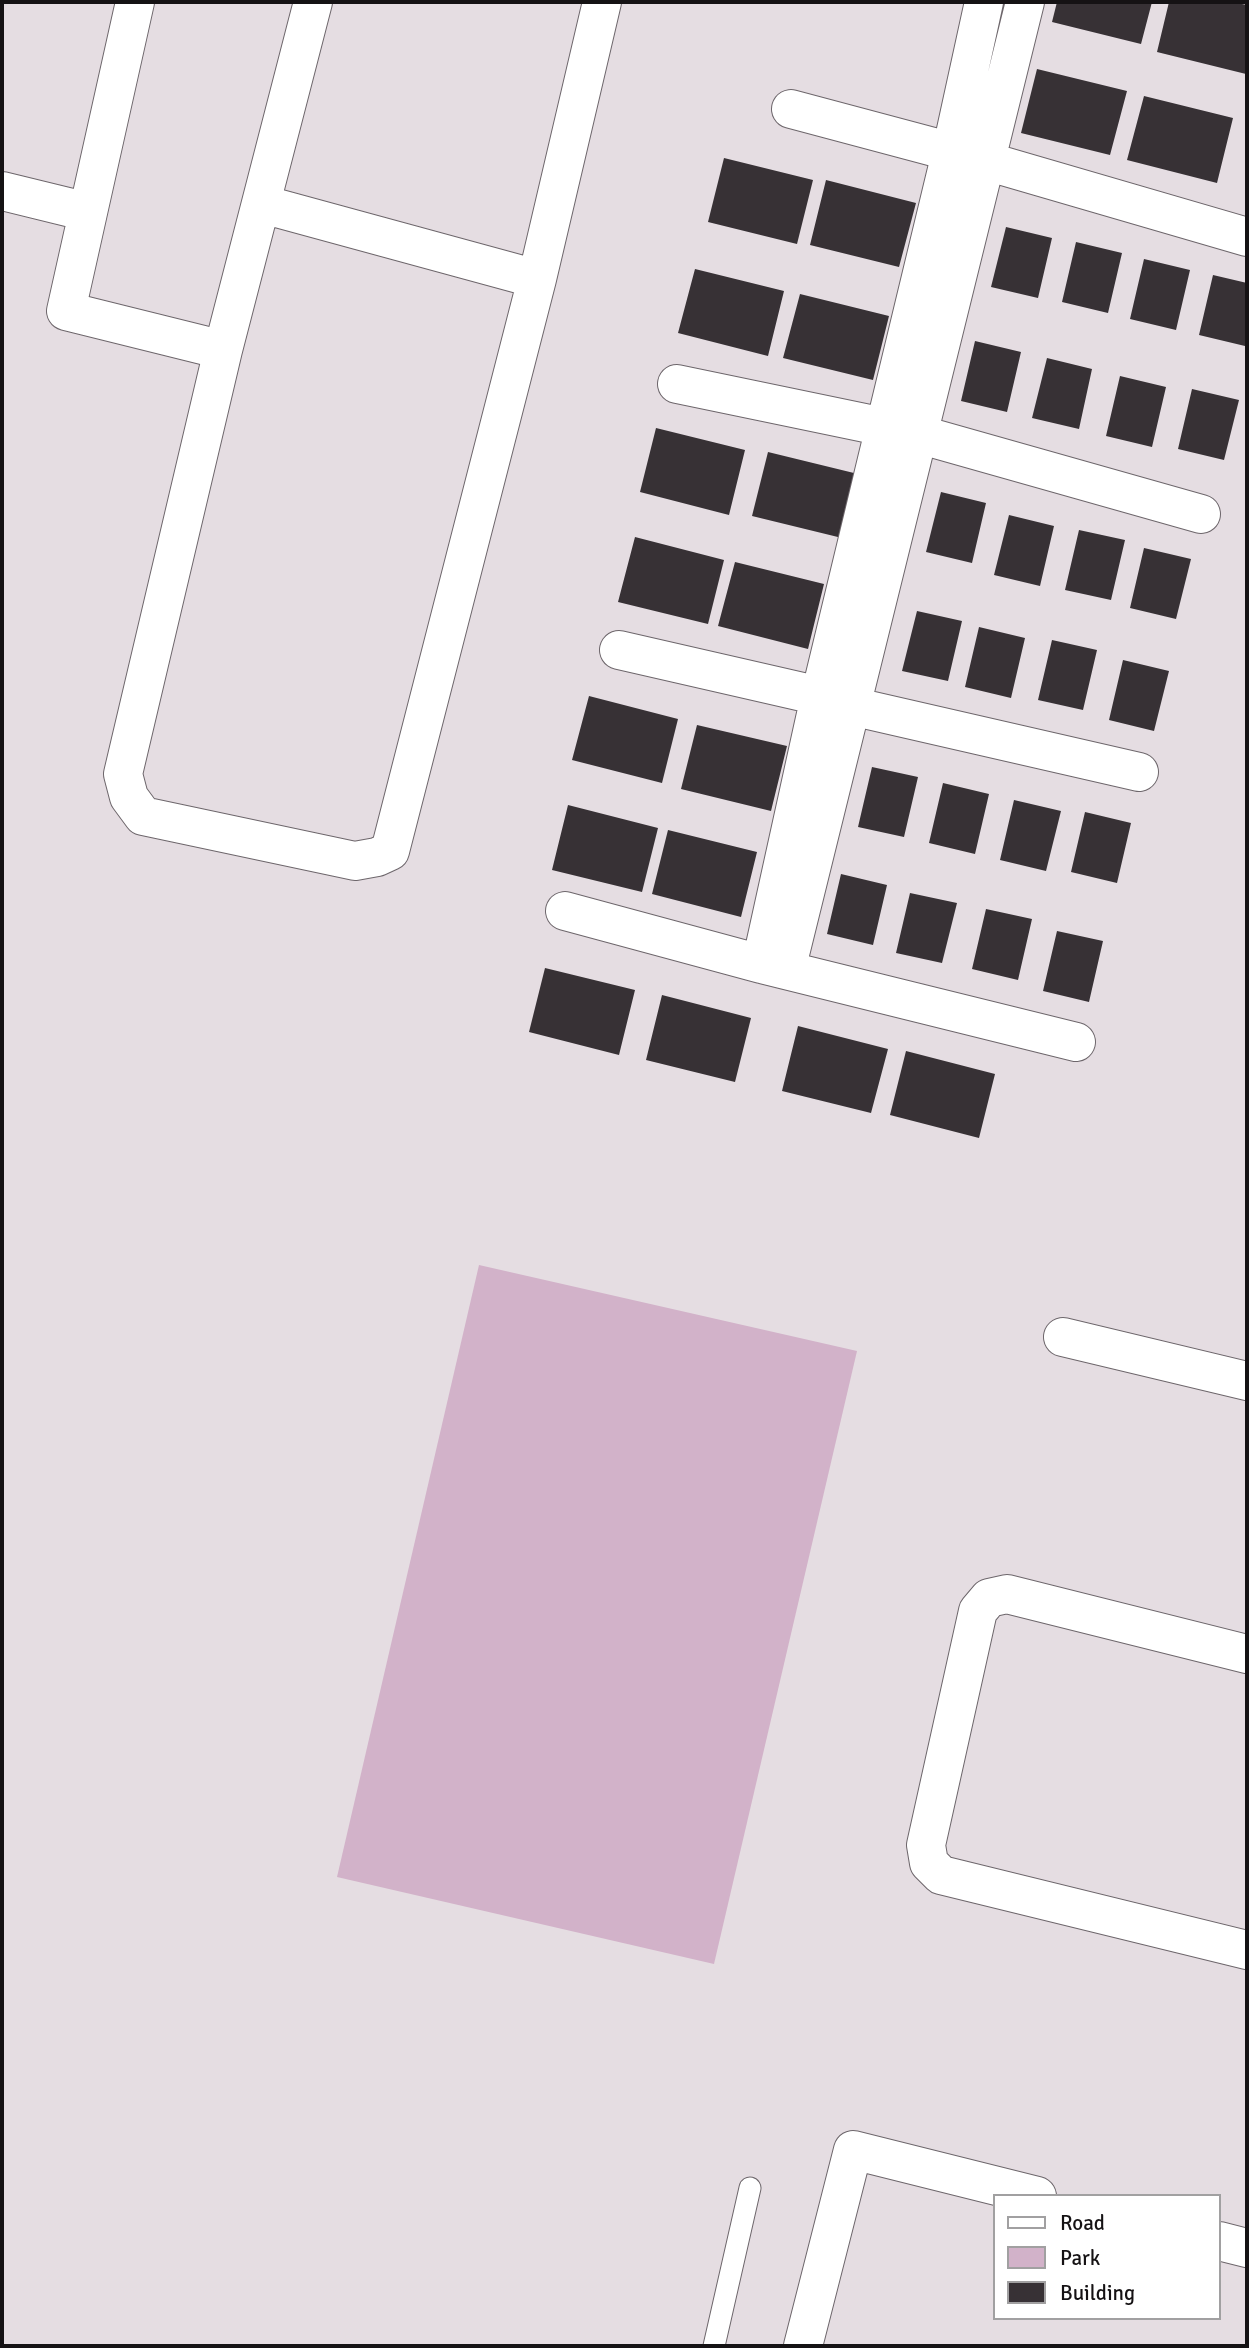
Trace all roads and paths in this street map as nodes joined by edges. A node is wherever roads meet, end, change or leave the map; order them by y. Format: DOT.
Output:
graph roads {
  1 [pos="135,2"];
  2 [pos="313,2"];
  3 [pos="602,2"];
  4 [pos="984,2"];
  5 [pos="1025,2"];
  6 [pos="791,109"];
  7 [pos="968,157"];
  8 [pos="2,191"];
  9 [pos="262,204"];
  10 [pos="88,212"];
  11 [pos="1247,237"];
  12 [pos="537,279"];
  13 [pos="223,350"];
  14 [pos="677,384"];
  15 [pos="901,430"];
  16 [pos="1201,514"];
  17 [pos="619,650"];
  18 [pos="835,701"];
  19 [pos="1139,772"];
  20 [pos="565,911"];
  21 [pos="773,967"];
  22 [pos="1076,1042"];
  23 [pos="1063,1337"];
  24 [pos="1247,1381"];
  25 [pos="1247,1654"];
  26 [pos="1247,1950"];
  27 [pos="750,2188"];
  28 [pos="1029,2194"];
  29 [pos="1221,2242"];
  30 [pos="1247,2248"];
  31 [pos="714,2346"];
  32 [pos="803,2346"];
  1 -- 10 [label="street"];
  2 -- 9 [label="street"];
  3 -- 12 [label="street"];
  4 -- 7 [label="street"];
  5 -- 7 [label="street"];
  6 -- 7 [label="street"];
  7 -- 11 [label="street"];
  7 -- 15 [label="street"];
  8 -- 10 [label="street"];
  9 -- 12 [label="street"];
  9 -- 13 [label="street"];
  10 -- 13 [label="street"];
  12 -- 13 [label="street"];
  14 -- 15 [label="street"];
  15 -- 16 [label="street"];
  15 -- 18 [label="street"];
  17 -- 18 [label="street"];
  18 -- 19 [label="street"];
  18 -- 21 [label="street"];
  20 -- 21 [label="street"];
  21 -- 22 [label="street"];
  23 -- 24 [label="street"];
  25 -- 26 [label="street"];
  27 -- 31 [label="lane"];
  28 -- 32 [label="street"];
  29 -- 30 [label="street"];
}
